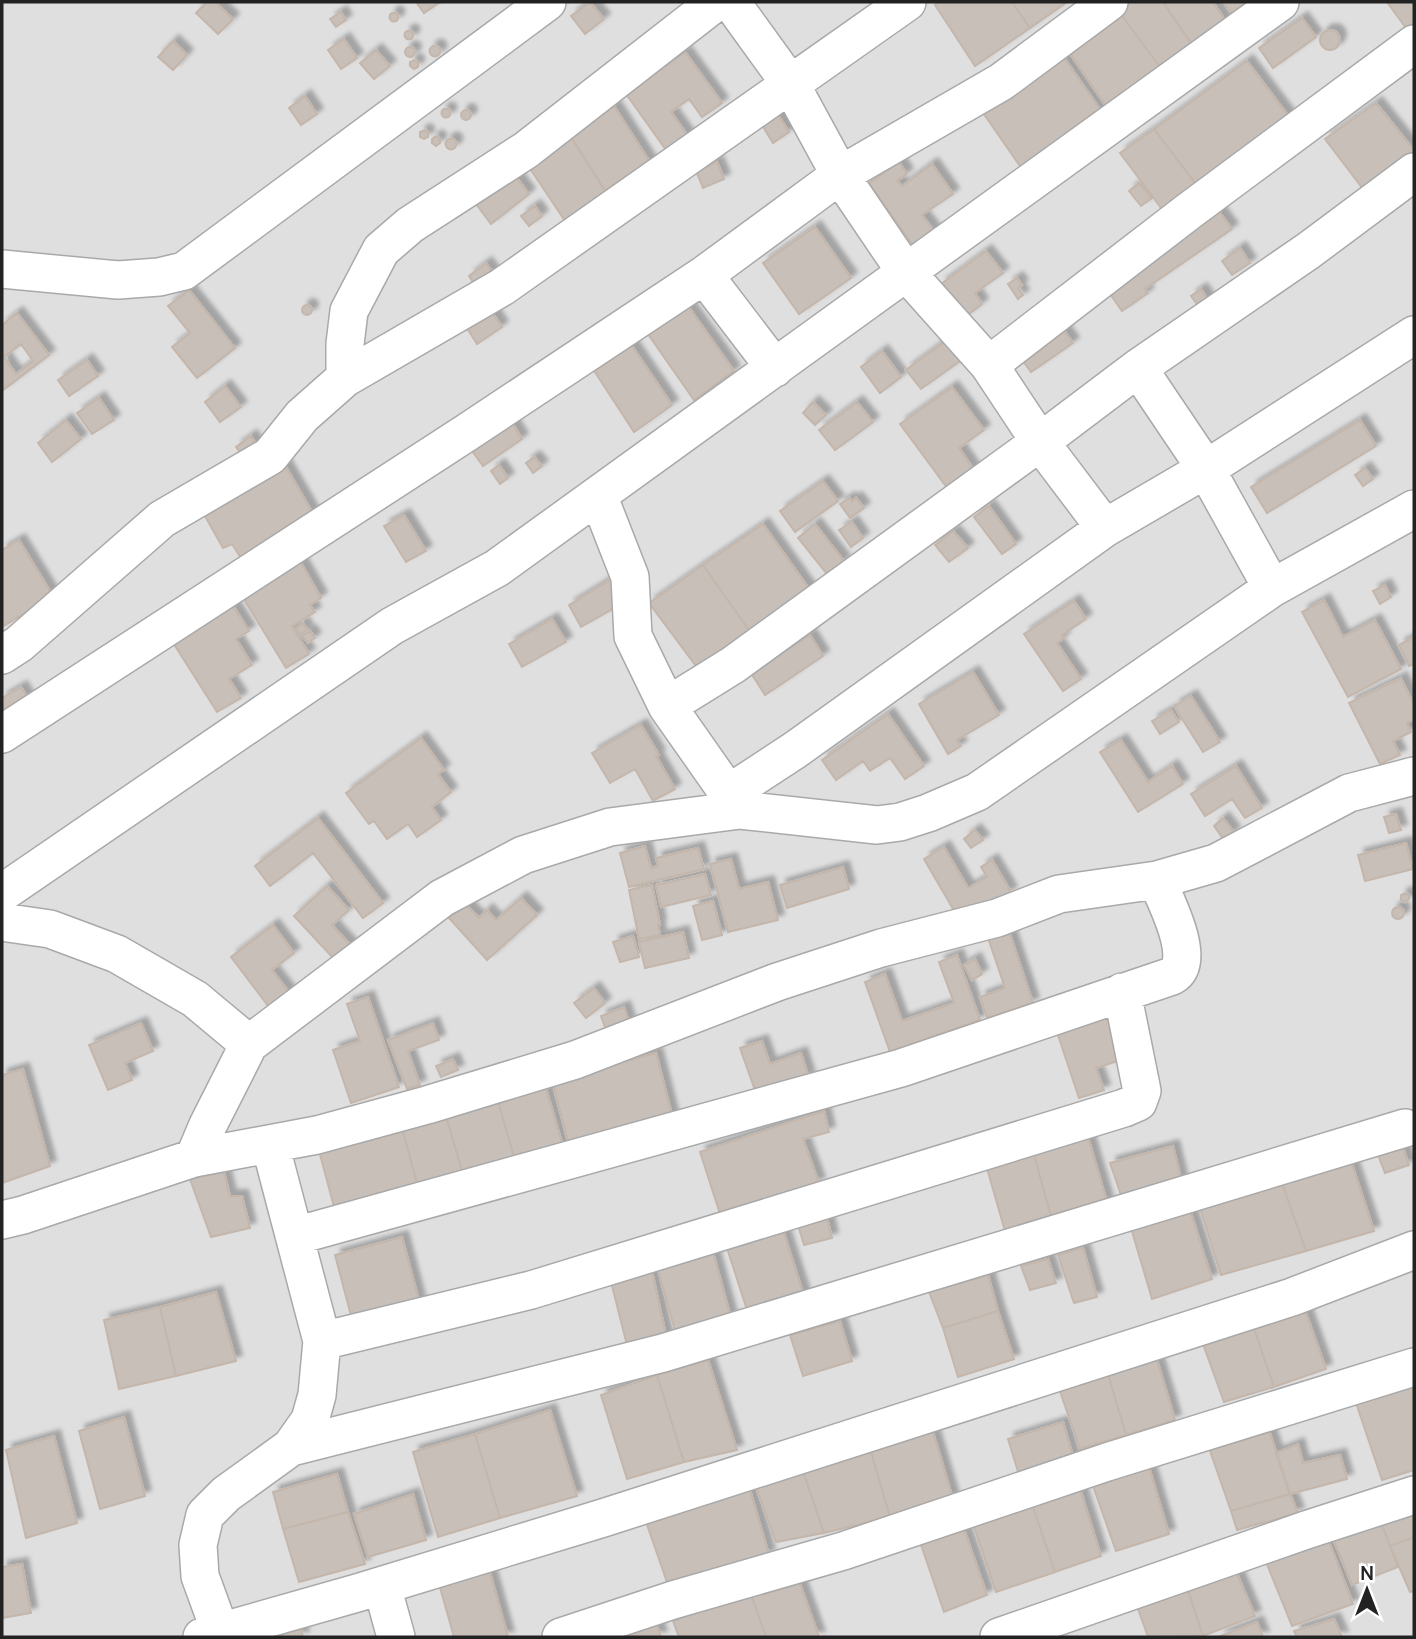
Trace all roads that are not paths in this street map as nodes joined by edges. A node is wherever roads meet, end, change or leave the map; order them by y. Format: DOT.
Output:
graph roads {
  1 [pos="547,2"];
  2 [pos="716,2"];
  3 [pos="731,2"];
  4 [pos="906,2"];
  5 [pos="1109,2"];
  6 [pos="1280,2"];
  7 [pos="1414,44"];
  8 [pos="791,85"];
  9 [pos="1414,172"];
  10 [pos="840,175"];
  11 [pos="2,269"];
  12 [pos="905,271"];
  13 [pos="704,275"];
  14 [pos="1409,348"];
  15 [pos="989,365"];
  16 [pos="775,368"];
  17 [pos="1138,368"];
  18 [pos="345,378"];
  19 [pos="1040,442"];
  20 [pos="1206,469"];
  21 [pos="598,495"];
  22 [pos="1414,509"];
  23 [pos="1105,528"];
  24 [pos="1272,587"];
  25 [pos="2,655"];
  26 [pos="667,706"];
  27 [pos="2,734"];
  28 [pos="1414,776"];
  29 [pos="734,802"];
  30 [pos="1157,880"];
  31 [pos="2,893"];
  32 [pos="2,922"];
  33 [pos="1122,992"];
  34 [pos="249,1044"];
  35 [pos="1405,1128"];
  36 [pos="270,1144"];
  37 [pos="194,1158"];
  38 [pos="2,1220"];
  39 [pos="295,1236"];
  40 [pos="1414,1250"];
  41 [pos="322,1340"];
  42 [pos="1414,1367"];
  43 [pos="291,1447"];
  44 [pos="1414,1494"];
  45 [pos="382,1586"];
  46 [pos="211,1634"];
  47 [pos="396,1637"];
  48 [pos="561,1637"];
  49 [pos="999,1637"];
  1 -- 11 [label="street"];
  2 -- 18 [label="street"];
  3 -- 8 [label="street"];
  4 -- 8 [label="street"];
  5 -- 10 [label="street"];
  6 -- 12 [label="street"];
  7 -- 15 [label="street"];
  8 -- 10 [label="street"];
  8 -- 18 [label="street"];
  9 -- 17 [label="street"];
  10 -- 12 [label="street"];
  10 -- 13 [label="street"];
  12 -- 15 [label="street"];
  12 -- 16 [label="street"];
  13 -- 16 [label="street"];
  13 -- 27 [label="street"];
  14 -- 20 [label="street"];
  15 -- 19 [label="street"];
  16 -- 21 [label="street"];
  17 -- 19 [label="street"];
  17 -- 20 [label="street"];
  18 -- 25 [label="street"];
  19 -- 23 [label="street"];
  19 -- 26 [label="street"];
  20 -- 23 [label="street"];
  20 -- 24 [label="street"];
  21 -- 26 [label="street"];
  21 -- 31 [label="street"];
  22 -- 24 [label="street"];
  23 -- 29 [label="street"];
  24 -- 29 [label="street"];
  26 -- 29 [label="street"];
  28 -- 30 [label="street"];
  29 -- 34 [label="street"];
  30 -- 33 [label="street"];
  30 -- 36 [label="street"];
  32 -- 34 [label="street"];
  33 -- 39 [label="street"];
  33 -- 41 [label="street"];
  34 -- 37 [label="street"];
  35 -- 43 [label="street"];
  36 -- 37 [label="street"];
  36 -- 39 [label="street"];
  37 -- 38 [label="street"];
  39 -- 41 [label="street"];
  40 -- 45 [label="street"];
  41 -- 43 [label="street"];
  42 -- 48 [label="street"];
  43 -- 46 [label="street"];
  44 -- 49 [label="street"];
  45 -- 46 [label="street"];
  45 -- 47 [label="street"];
}
